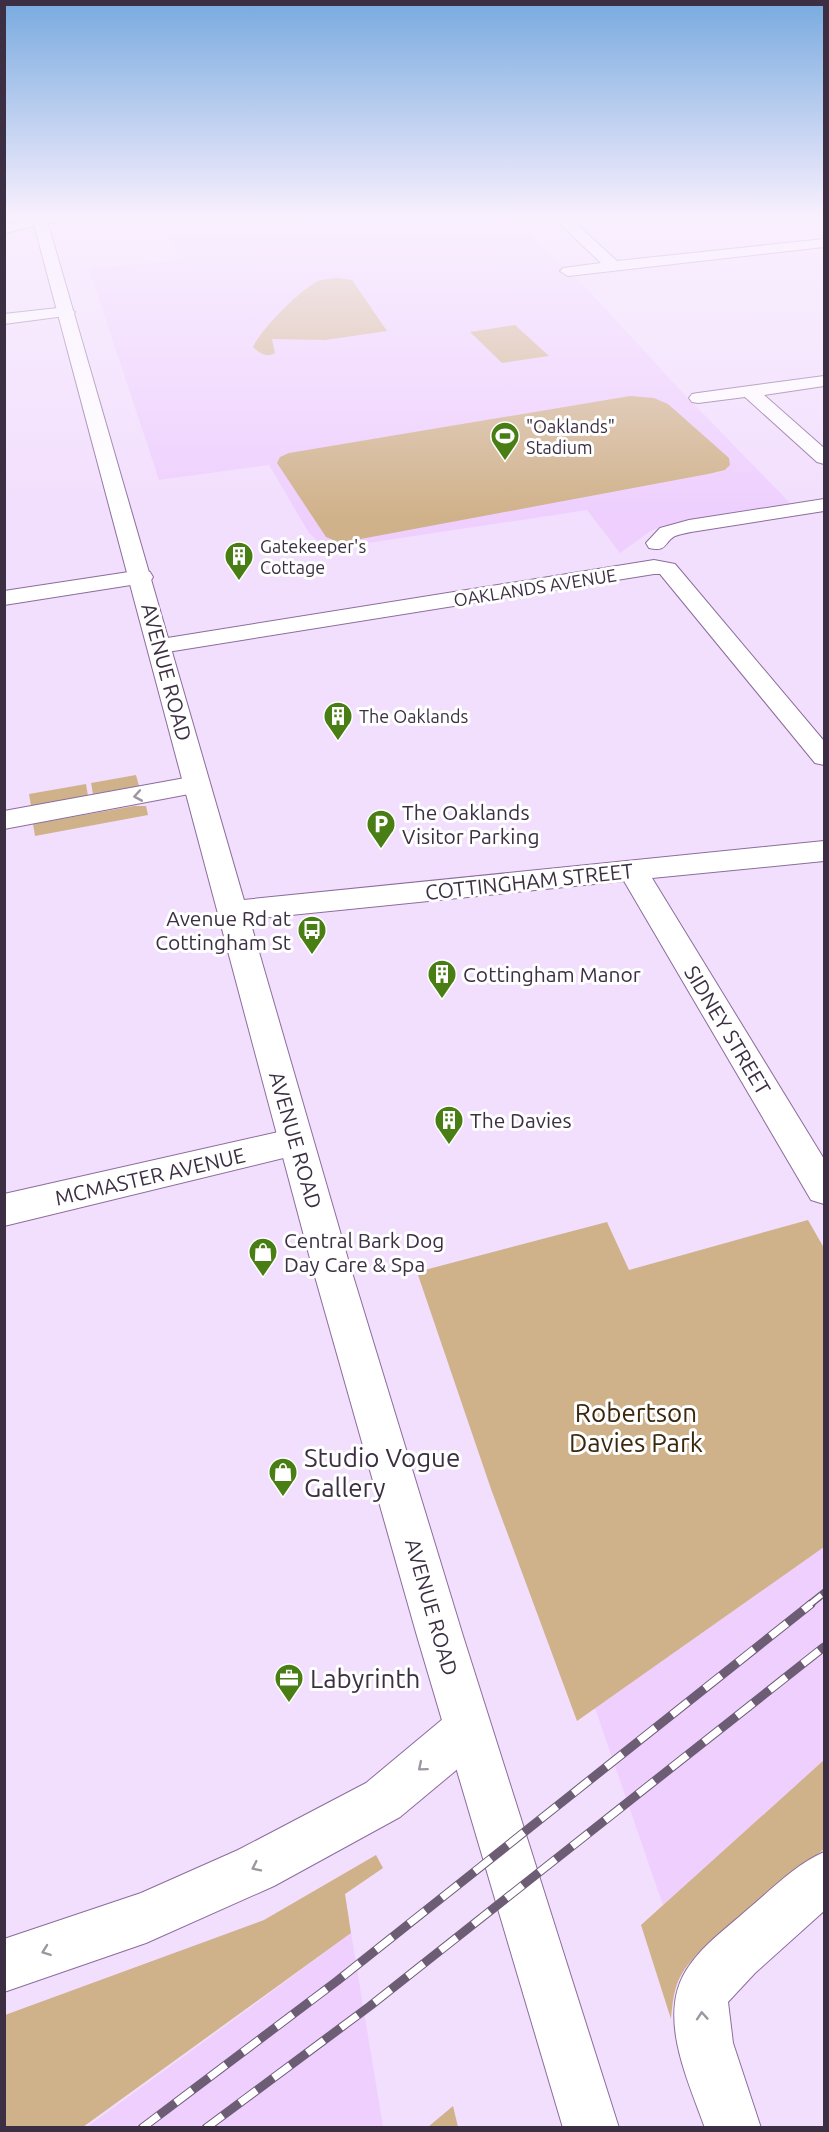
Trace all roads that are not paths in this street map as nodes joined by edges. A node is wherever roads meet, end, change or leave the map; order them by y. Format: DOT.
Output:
graph roads {
  1 [pos="27,316"];
  2 [pos="68,316"];
  3 [pos="4,319"];
  4 [pos="825,381"];
  5 [pos="750,391"];
  6 [pos="698,398"];
  7 [pos="825,458"];
  8 [pos="825,505"];
  9 [pos="657,543"];
  10 [pos="142,577"];
  11 [pos="4,598"];
  12 [pos="160,646"];
  13 [pos="825,757"];
  14 [pos="196,785"];
  15 [pos="4,820"];
  16 [pos="825,851"];
  17 [pos="632,870"];
  18 [pos="233,911"];
  19 [pos="296,1142"];
  20 [pos="825,1189"];
  21 [pos="4,1210"];
  22 [pos="467,1730"];
  23 [pos="825,1878"];
  24 [pos="4,1966"];
  25 [pos="591,2127"];
  26 [pos="733,2127"];
  1 -- 3 [label="street"];
  2 -- 10 [label="street, AVENUE ROAD"];
  4 -- 5 [label="street"];
  5 -- 6 [label="street"];
  5 -- 7 [label="street"];
  8 -- 9 [label="street"];
  10 -- 11 [label="street"];
  10 -- 12 [label="street, AVENUE ROAD"];
  12 -- 13 [label="street, OAKLANDS AVENUE"];
  12 -- 14 [label="street, AVENUE ROAD"];
  14 -- 15 [label="street, one-way"];
  14 -- 18 [label="street, AVENUE ROAD"];
  16 -- 17 [label="street, COTTINGHAM STREET"];
  17 -- 18 [label="street, COTTINGHAM STREET"];
  17 -- 20 [label="street, SIDNEY STREET"];
  18 -- 19 [label="street, AVENUE ROAD"];
  19 -- 21 [label="street, MCMASTER AVENUE"];
  19 -- 22 [label="street, AVENUE ROAD"];
  22 -- 24 [label="street, one-way"];
  22 -- 25 [label="street, AVENUE ROAD"];
  26 -- 23 [label="street, one-way"];
}
